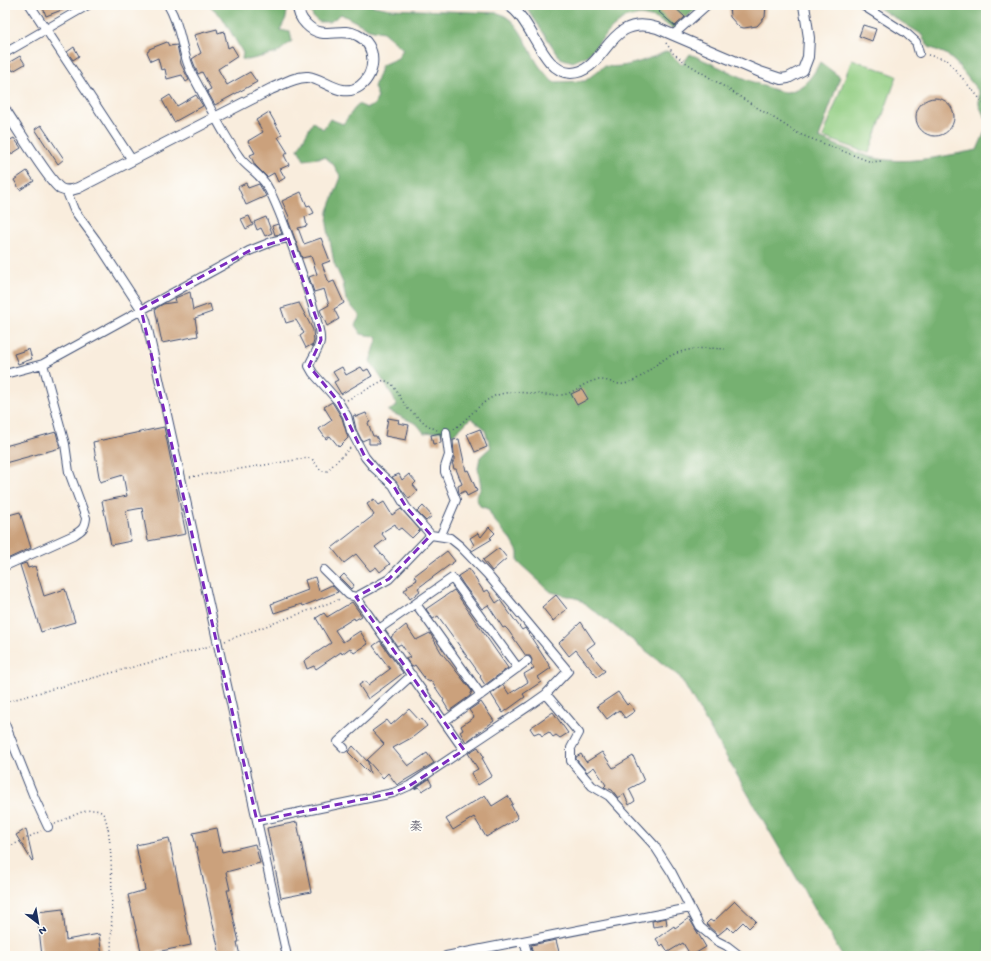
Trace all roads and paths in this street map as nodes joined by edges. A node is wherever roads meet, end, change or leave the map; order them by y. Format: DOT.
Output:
graph roads {
  1 [pos="30,5"];
  2 [pos="88,5"];
  3 [pos="168,5"];
  4 [pos="298,5"];
  5 [pos="508,5"];
  6 [pos="707,5"];
  7 [pos="804,5"];
  8 [pos="862,5"];
  9 [pos="46,29"];
  10 [pos="668,33"];
  11 [pos="5,53"];
  12 [pos="919,53"];
  13 [pos="986,106"];
  14 [pos="5,110"];
  15 [pos="215,117"];
  16 [pos="132,160"];
  17 [pos="881,161"];
  18 [pos="67,192"];
  19 [pos="288,238"];
  20 [pos="141,308"];
  21 [pos="725,349"];
  22 [pos="43,364"];
  23 [pos="5,374"];
  24 [pos="340,404"];
  25 [pos="446,432"];
  26 [pos="356,441"];
  27 [pos="180,479"];
  28 [pos="431,535"];
  29 [pos="441,535"];
  30 [pos="5,566"];
  31 [pos="324,570"];
  32 [pos="353,596"];
  33 [pos="416,604"];
  34 [pos="379,629"];
  35 [pos="218,644"];
  36 [pos="527,661"];
  37 [pos="518,668"];
  38 [pos="412,675"];
  39 [pos="546,694"];
  40 [pos="481,695"];
  41 [pos="5,702"];
  42 [pos="444,721"];
  43 [pos="5,724"];
  44 [pos="344,748"];
  45 [pos="464,750"];
  46 [pos="257,820"];
  47 [pos="48,827"];
  48 [pos="5,849"];
  49 [pos="690,908"];
  50 [pos="524,941"];
  51 [pos="111,956"];
  52 [pos="287,956"];
  53 [pos="446,956"];
  54 [pos="528,956"];
  55 [pos="740,956"];
  1 -- 9 [label="street"];
  2 -- 9 [label="street"];
  3 -- 15 [label="street"];
  4 -- 15 [label="street"];
  5 -- 10 [label="street"];
  6 -- 10 [label="street"];
  7 -- 10 [label="street"];
  8 -- 12 [label="street"];
  9 -- 11 [label="street"];
  9 -- 16 [label="street"];
  10 -- 17 [label="path"];
  12 -- 13 [label="path"];
  14 -- 18 [label="street"];
  15 -- 16 [label="street"];
  15 -- 19 [label="street"];
  16 -- 18 [label="street"];
  18 -- 20 [label="street"];
  19 -- 20 [label="street"];
  19 -- 24 [label="street"];
  20 -- 22 [label="street"];
  20 -- 27 [label="street"];
  21 -- 25 [label="path"];
  22 -- 23 [label="street"];
  22 -- 30 [label="street"];
  24 -- 25 [label="path"];
  24 -- 26 [label="street"];
  25 -- 29 [label="street"];
  26 -- 27 [label="path"];
  26 -- 28 [label="street"];
  27 -- 35 [label="street"];
  28 -- 29 [label="street"];
  28 -- 32 [label="street"];
  29 -- 39 [label="street"];
  31 -- 32 [label="street"];
  32 -- 34 [label="street"];
  32 -- 35 [label="path"];
  33 -- 34 [label="street"];
  33 -- 37 [label="street"];
  33 -- 40 [label="street"];
  34 -- 38 [label="street"];
  35 -- 41 [label="path"];
  35 -- 46 [label="street"];
  36 -- 37 [label="street"];
  37 -- 40 [label="street"];
  38 -- 42 [label="street"];
  38 -- 44 [label="street"];
  39 -- 45 [label="street"];
  39 -- 49 [label="street"];
  40 -- 42 [label="street"];
  42 -- 45 [label="street"];
  43 -- 47 [label="street"];
  45 -- 46 [label="street"];
  46 -- 52 [label="street"];
  47 -- 48 [label="path"];
  47 -- 51 [label="path"];
  49 -- 50 [label="street"];
  49 -- 55 [label="street"];
  50 -- 53 [label="street"];
  50 -- 54 [label="street"];
}
